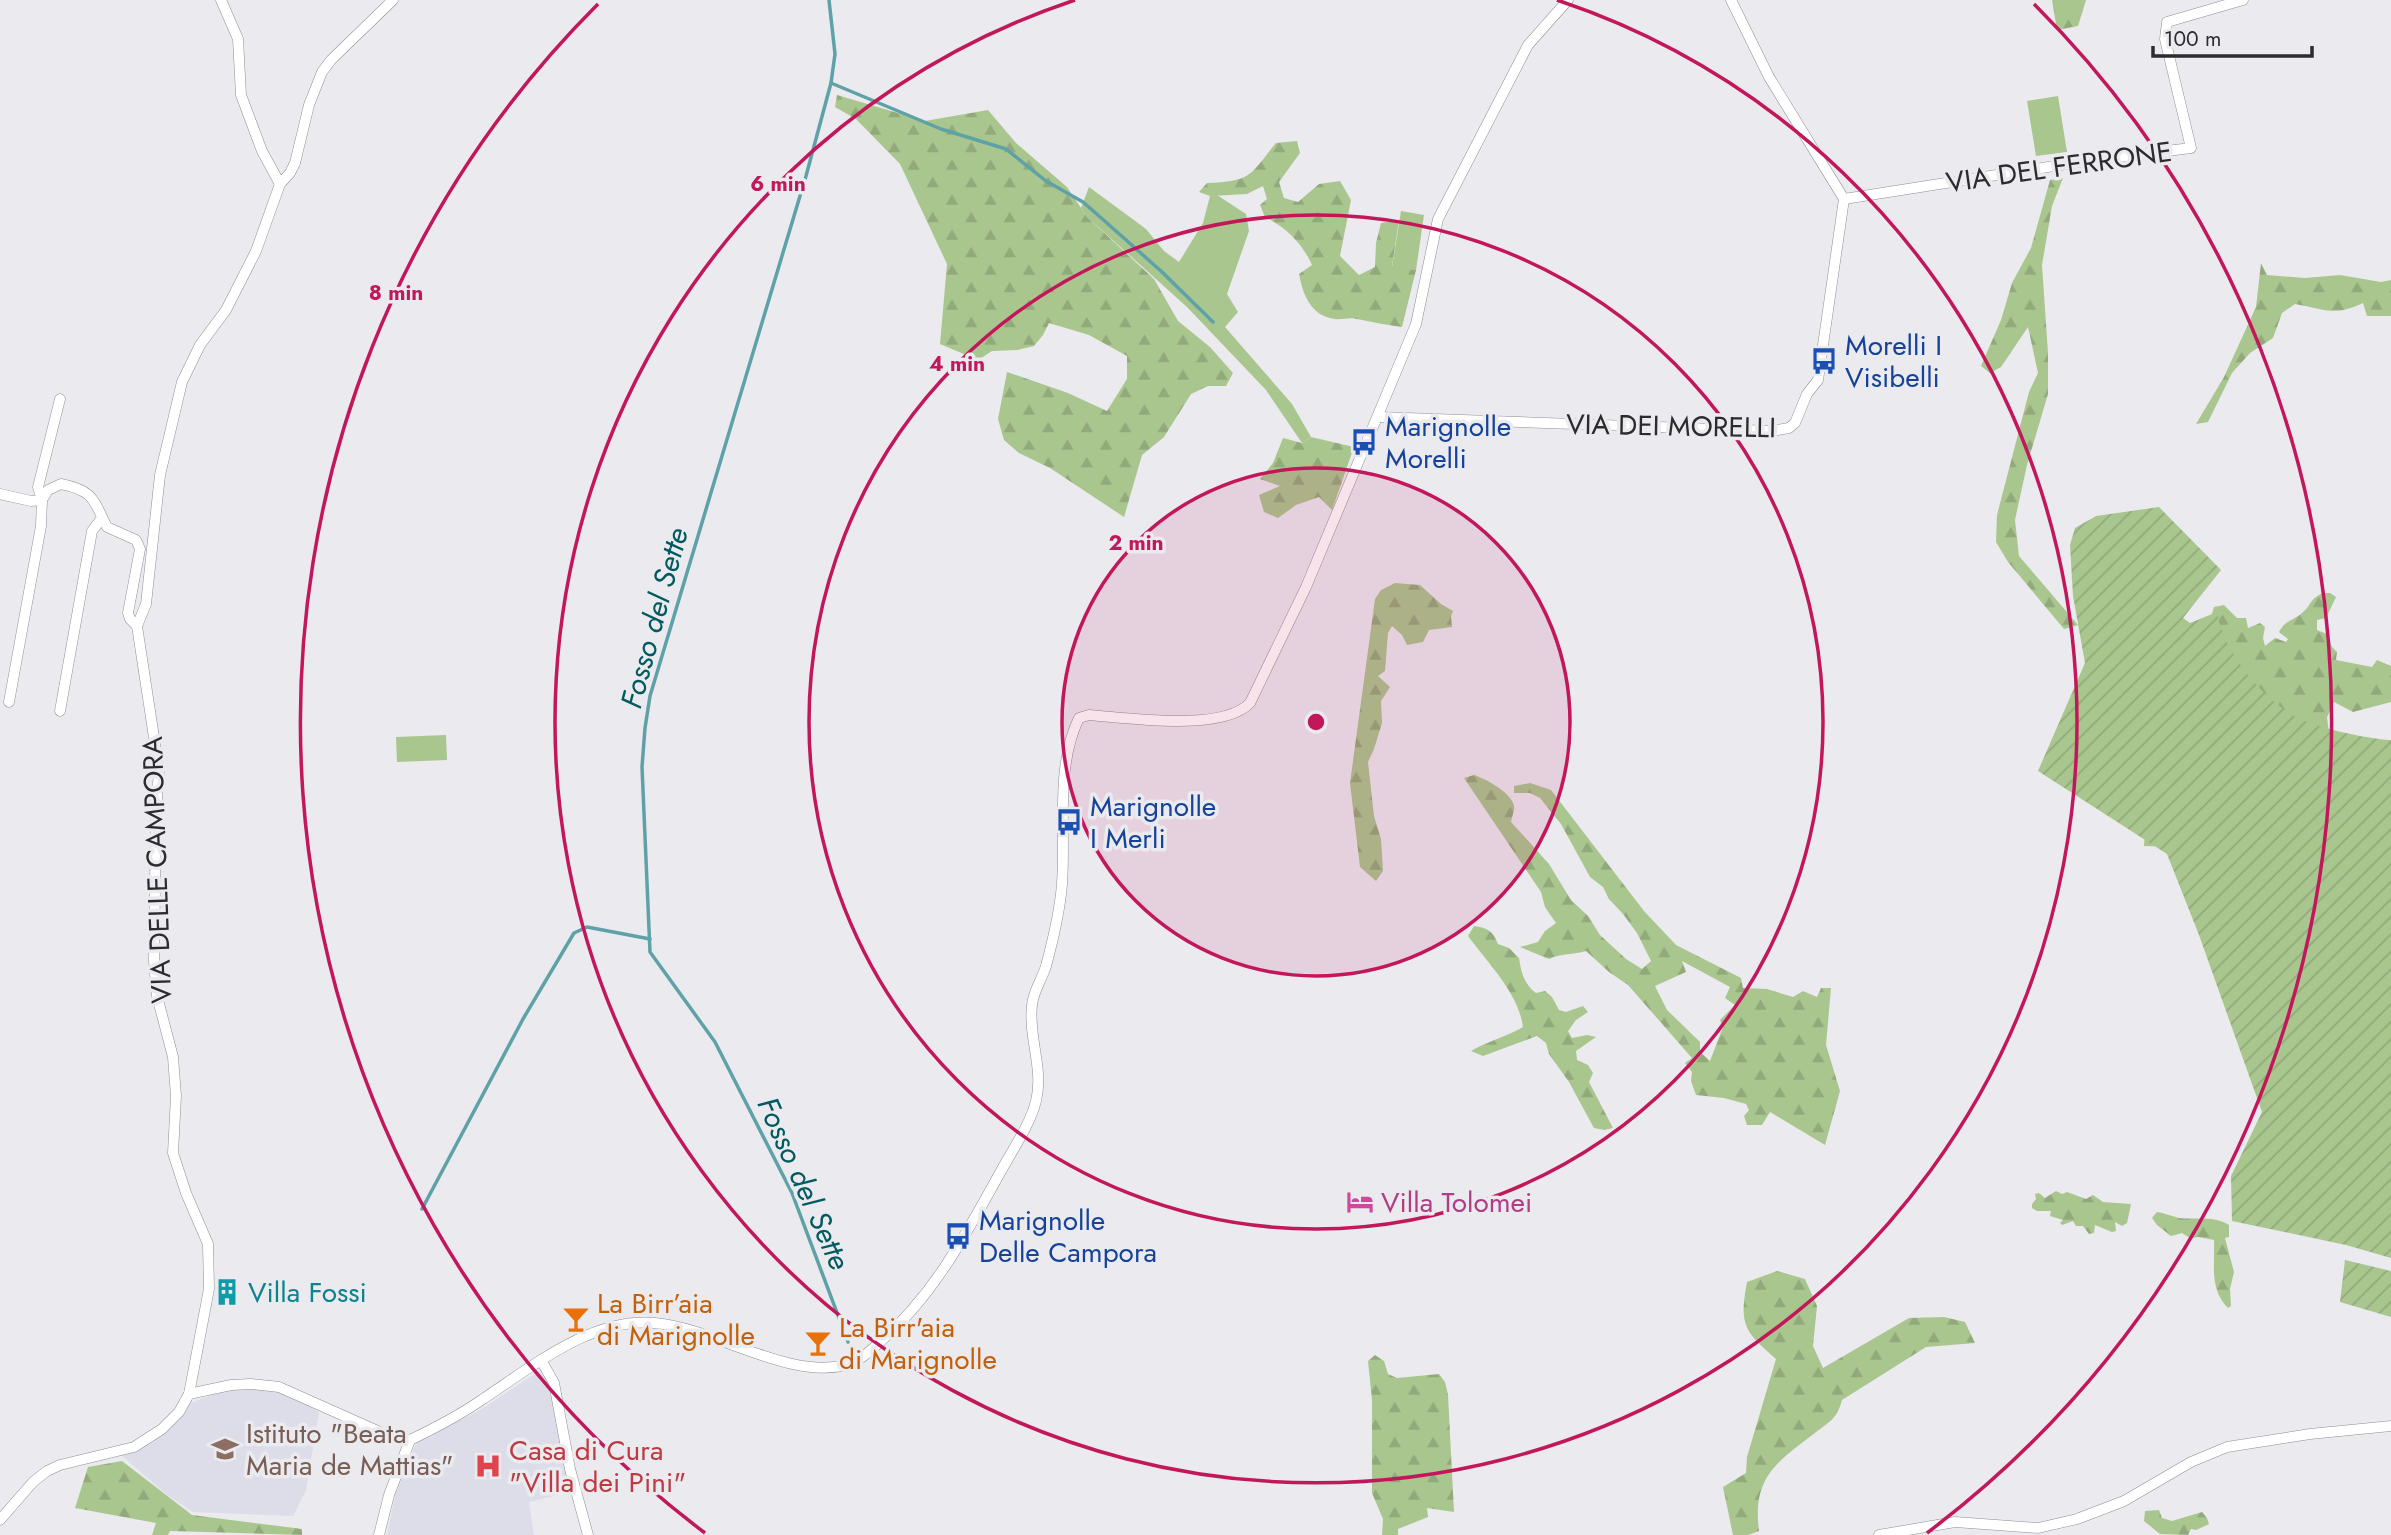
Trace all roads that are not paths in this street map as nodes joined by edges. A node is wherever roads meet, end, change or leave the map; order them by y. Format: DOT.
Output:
graph roads {
  1 [pos="221,0"];
  2 [pos="393,0"];
  3 [pos="1568,0"];
  4 [pos="1731,0"];
  5 [pos="2243,0"];
  6 [pos="280,184"];
  7 [pos="1844,199"];
  8 [pos="60,399"];
  9 [pos="1378,417"];
  10 [pos="0,494"];
  11 [pos="42,500"];
  12 [pos="102,518"];
  13 [pos="137,626"];
  14 [pos="9,702"];
  15 [pos="60,711"];
  16 [pos="541,1360"];
  17 [pos="189,1394"];
  18 [pos="2391,1426"];
  19 [pos="410,1440"];
  20 [pos="0,1520"];
  21 [pos="379,1535"];
  22 [pos="588,1535"];
  23 [pos="1879,1535"];
  1 -- 6 [label="street"];
  2 -- 6 [label="street, VIA DELLE CAMPORA"];
  3 -- 9 [label="street"];
  4 -- 7 [label="street"];
  5 -- 7 [label="street, VIA DEL FERRONE"];
  6 -- 13 [label="street, VIA DELLE CAMPORA"];
  7 -- 9 [label="street, VIA DEI MORELLI"];
  8 -- 11 [label="street"];
  9 -- 16 [label="street"];
  10 -- 11 [label="street"];
  11 -- 12 [label="street"];
  11 -- 14 [label="street"];
  12 -- 13 [label="street"];
  12 -- 15 [label="street"];
  13 -- 17 [label="street, VIA DELLE CAMPORA"];
  16 -- 19 [label="street"];
  16 -- 22 [label="street"];
  17 -- 19 [label="street"];
  17 -- 20 [label="street, VIA DELLE CAMPORA"];
  18 -- 23 [label="street"];
  19 -- 21 [label="street"];
}
